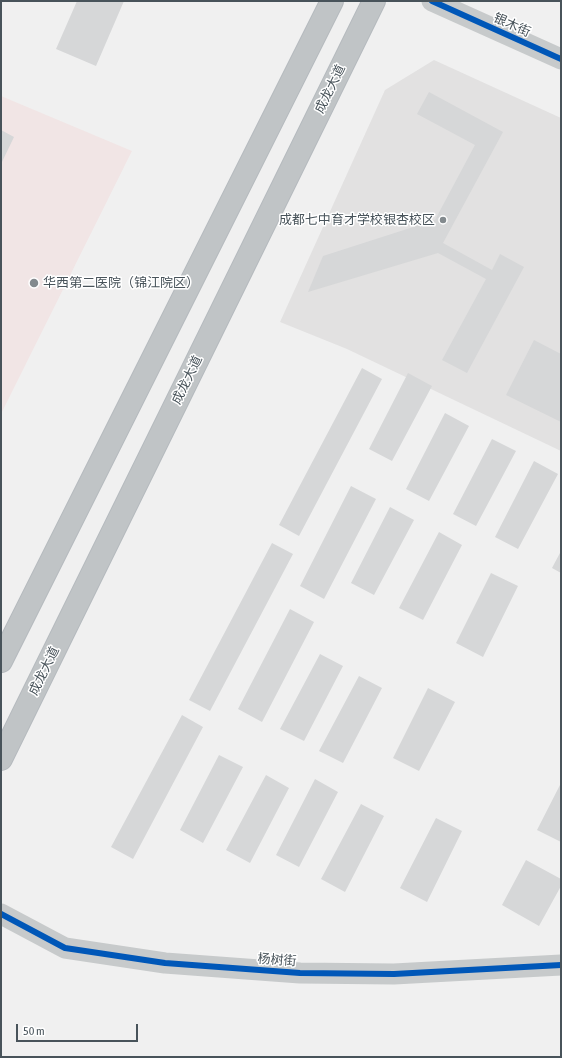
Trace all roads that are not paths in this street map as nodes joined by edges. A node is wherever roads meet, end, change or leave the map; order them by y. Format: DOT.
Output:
graph roads {
  1 [pos="332,1"];
  2 [pos="374,1"];
  3 [pos="432,1"];
  4 [pos="561,59"];
  5 [pos="1,660"];
  6 [pos="1,759"];
  7 [pos="1,914"];
  8 [pos="561,965"];
  1 -- 5 [label="highway"];
  2 -- 6 [label="highway, 成龙大道"];
  3 -- 4 [label="street, 银木街"];
  7 -- 8 [label="street, 杨树街"];
}
